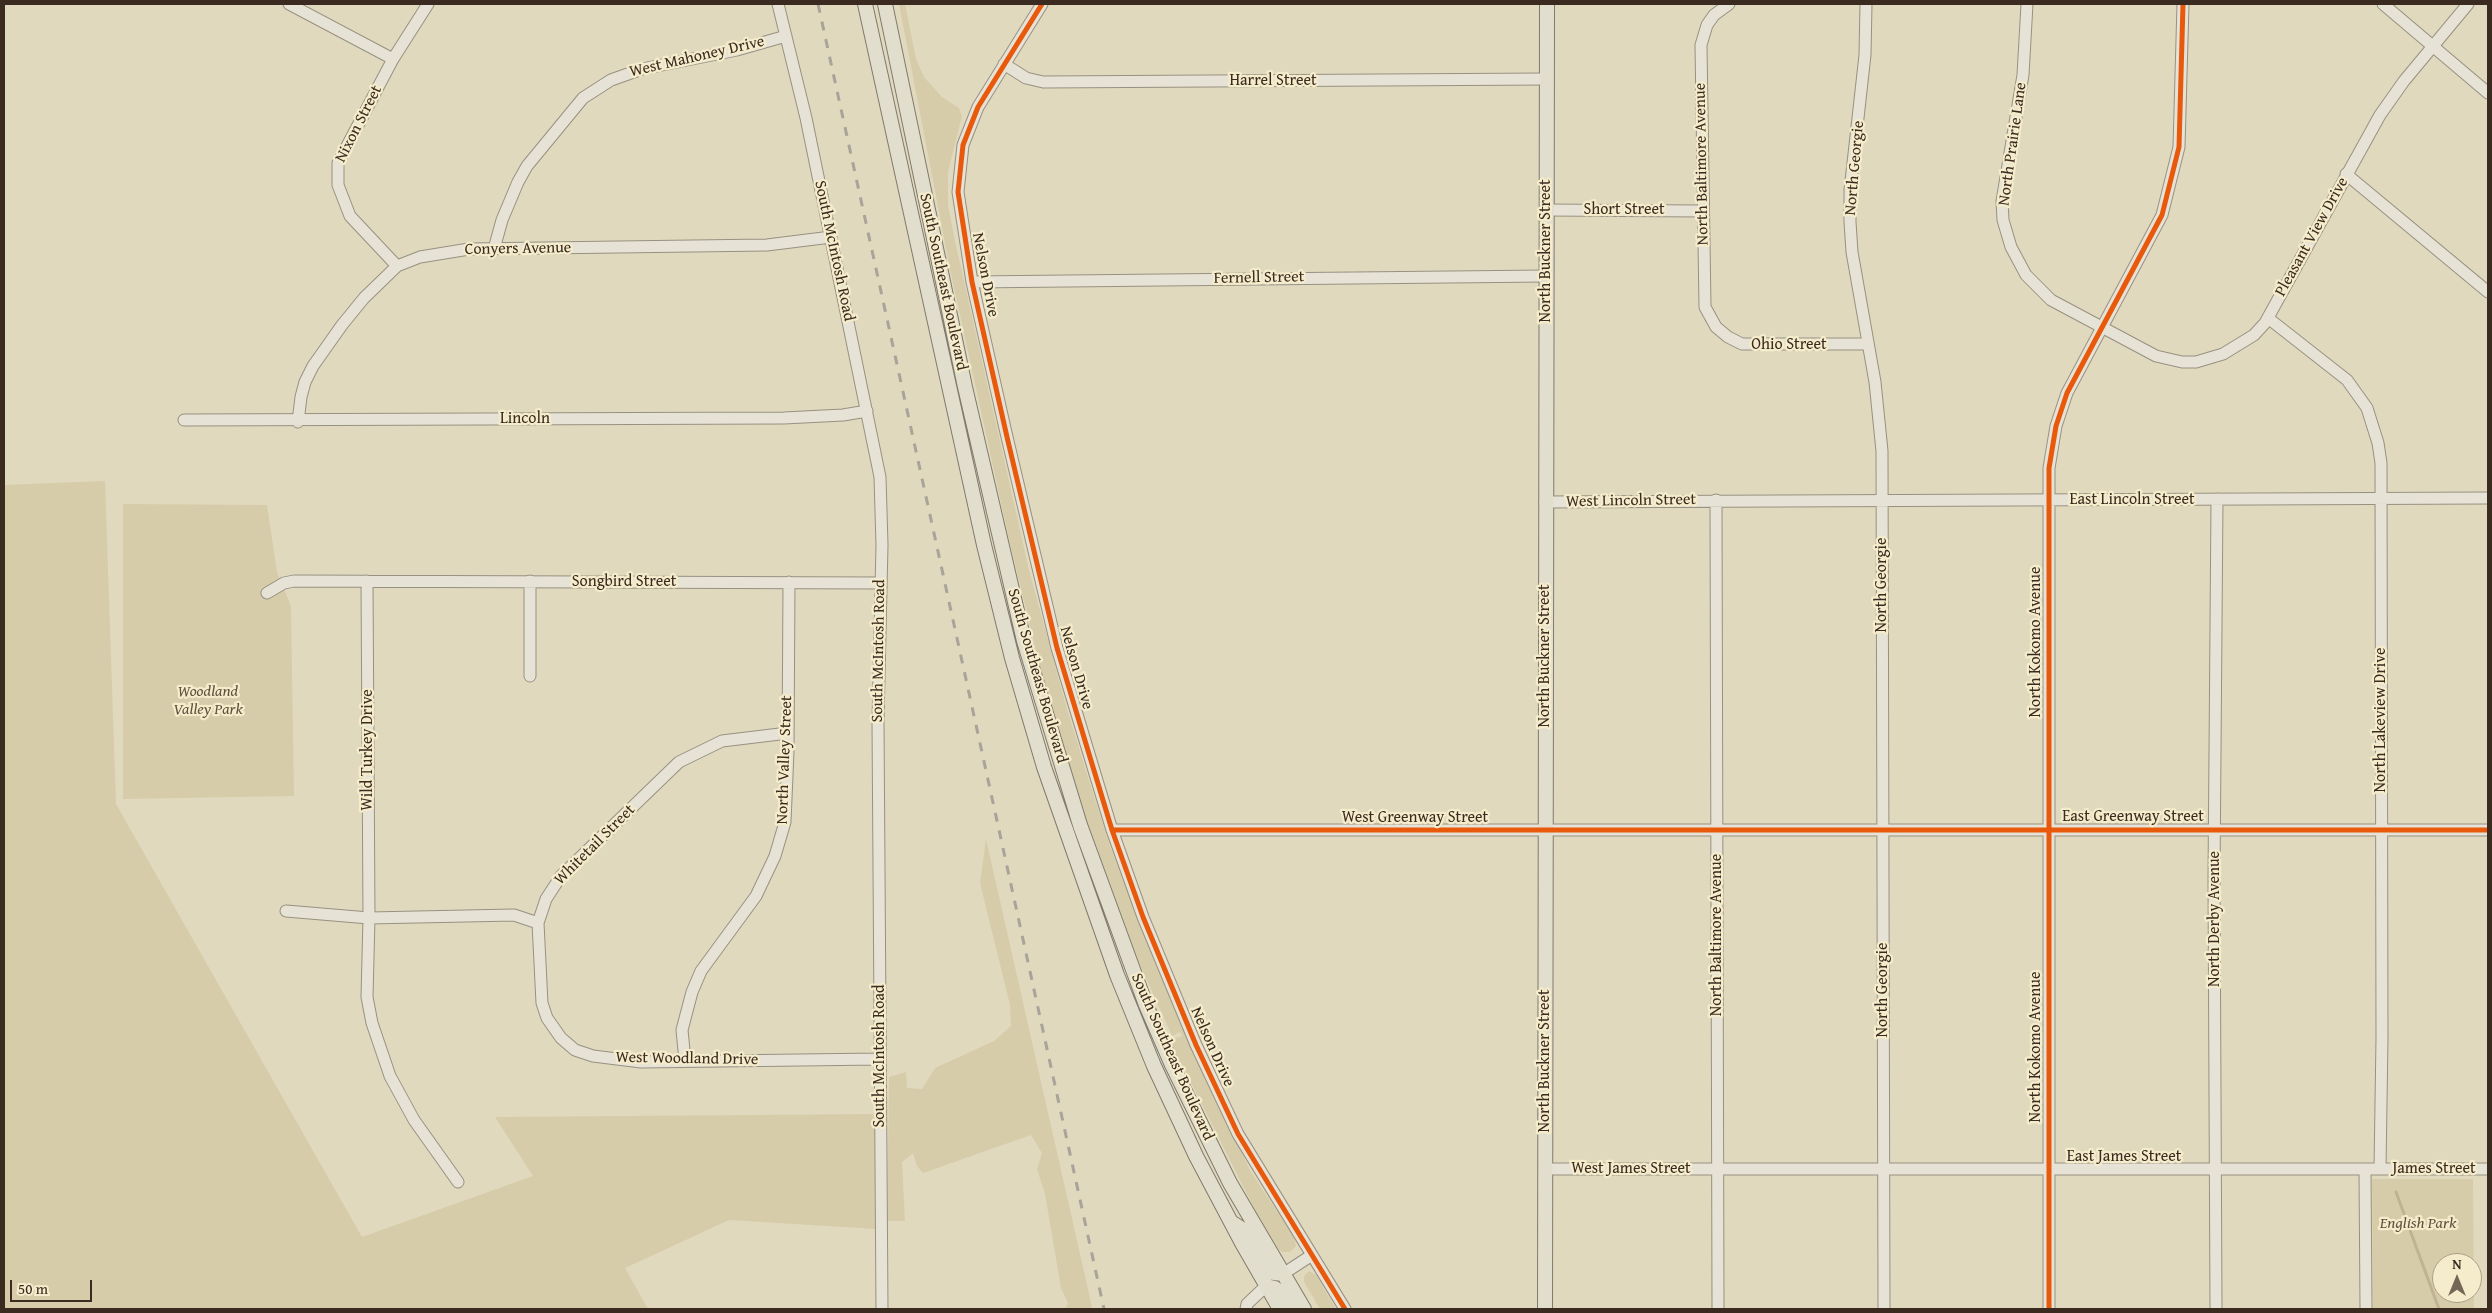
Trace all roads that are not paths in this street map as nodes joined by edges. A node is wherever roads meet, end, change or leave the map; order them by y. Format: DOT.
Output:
graph roads {
  1 [pos="289,4"];
  2 [pos="428,4"];
  3 [pos="778,4"];
  4 [pos="865,4"];
  5 [pos="885,4"];
  6 [pos="1042,4"];
  7 [pos="1546,4"];
  8 [pos="1866,4"];
  9 [pos="2027,4"];
  10 [pos="2183,4"];
  11 [pos="2383,4"];
  12 [pos="2468,4"];
  13 [pos="1727,5"];
  14 [pos="786,36"];
  15 [pos="2432,46"];
  16 [pos="393,59"];
  17 [pos="1004,64"];
  18 [pos="1546,79"];
  19 [pos="2488,93"];
  20 [pos="2346,174"];
  21 [pos="1546,210"];
  22 [pos="1703,211"];
  23 [pos="831,237"];
  24 [pos="494,249"];
  25 [pos="397,266"];
  26 [pos="1546,276"];
  27 [pos="972,282"];
  28 [pos="2488,292"];
  29 [pos="2268,318"];
  30 [pos="1716,327"];
  31 [pos="2102,327"];
  32 [pos="1868,344"];
  33 [pos="867,411"];
  34 [pos="184,420"];
  35 [pos="298,422"];
  36 [pos="2381,498"];
  37 [pos="2488,498"];
  38 [pos="1716,500"];
  39 [pos="1882,500"];
  40 [pos="2049,500"];
  41 [pos="2217,500"];
  42 [pos="1545,502"];
  43 [pos="367,581"];
  44 [pos="530,581"];
  45 [pos="789,582"];
  46 [pos="881,583"];
  47 [pos="268,593"];
  48 [pos="530,676"];
  49 [pos="788,732"];
  50 [pos="1882,829"];
  51 [pos="1112,830"];
  52 [pos="1545,830"];
  53 [pos="1718,830"];
  54 [pos="2048,830"];
  55 [pos="2215,830"];
  56 [pos="2381,830"];
  57 [pos="2488,830"];
  58 [pos="286,912"];
  59 [pos="369,918"];
  60 [pos="538,923"];
  61 [pos="880,1059"];
  62 [pos="685,1061"];
  63 [pos="1545,1169"];
  64 [pos="2215,1169"];
  65 [pos="2366,1169"];
  66 [pos="2380,1169"];
  67 [pos="2488,1169"];
  68 [pos="1718,1170"];
  69 [pos="1883,1170"];
  70 [pos="2049,1170"];
  71 [pos="458,1182"];
  72 [pos="1231,1222"];
  73 [pos="1312,1255"];
  74 [pos="1283,1274"];
  75 [pos="1266,1286"];
  76 [pos="882,1309"];
  77 [pos="1246,1309"];
  78 [pos="1280,1309"];
  79 [pos="1293,1309"];
  80 [pos="1304,1309"];
  81 [pos="1345,1309"];
  82 [pos="1544,1309"];
  83 [pos="1718,1309"];
  84 [pos="1884,1309"];
  85 [pos="2050,1309"];
  86 [pos="2216,1309"];
  87 [pos="2366,1309"];
  1 -- 16 [label="street"];
  2 -- 16 [label="street, Nixon Street"];
  3 -- 14 [label="street, South McIntosh Road"];
  4 -- 72 [label="main road, South Southeast Boulevard"];
  5 -- 74 [label="main road, South Southeast Boulevard"];
  6 -- 17 [label="street, Nelson Drive"];
  7 -- 18 [label="main road, North Buckner Street"];
  8 -- 32 [label="street, North Georgie"];
  9 -- 31 [label="street, North Prairie Lane"];
  10 -- 31 [label="street, North Kokomo Avenue"];
  11 -- 15 [label="street"];
  12 -- 15 [label="street, Pleasant View Drive"];
  13 -- 22 [label="street, North Baltimore Avenue"];
  14 -- 23 [label="street, South McIntosh Road"];
  14 -- 24 [label="street, West Mahoney Drive"];
  15 -- 19 [label="street"];
  15 -- 20 [label="street, Pleasant View Drive"];
  16 -- 25 [label="street, Nixon Street"];
  17 -- 18 [label="street, Harrel Street"];
  17 -- 27 [label="street, Nelson Drive"];
  18 -- 21 [label="main road, North Buckner Street"];
  20 -- 28 [label="street"];
  20 -- 29 [label="street, Pleasant View Drive"];
  21 -- 22 [label="street, Short Street"];
  21 -- 26 [label="main road, North Buckner Street"];
  22 -- 30 [label="street, North Baltimore Avenue"];
  23 -- 24 [label="street, Conyers Avenue"];
  23 -- 33 [label="street, South McIntosh Road"];
  24 -- 25 [label="street, Conyers Avenue"];
  25 -- 35 [label="street, Conyers Avenue"];
  26 -- 27 [label="street, Fernell Street"];
  26 -- 42 [label="main road, North Buckner Street"];
  27 -- 51 [label="street, Nelson Drive"];
  29 -- 31 [label="street, Pleasant View Drive"];
  29 -- 36 [label="street, North Lakeview Drive"];
  30 -- 32 [label="street, Ohio Street"];
  31 -- 40 [label="street, North Kokomo Avenue"];
  32 -- 39 [label="street, North Georgie"];
  33 -- 35 [label="street, Lincoln"];
  33 -- 46 [label="street, South McIntosh Road"];
  34 -- 35 [label="street, Lincoln"];
  36 -- 37 [label="street, East Lincoln Street"];
  36 -- 41 [label="street, East Lincoln Street"];
  36 -- 56 [label="street, North Lakeview Drive"];
  38 -- 39 [label="street, East Lincoln Street"];
  38 -- 42 [label="street, West Lincoln Street"];
  38 -- 53 [label="street, North Baltimore Avenue"];
  39 -- 40 [label="street, East Lincoln Street"];
  39 -- 50 [label="street, North Georgie"];
  40 -- 41 [label="street, East Lincoln Street"];
  40 -- 54 [label="street, North Kokomo Avenue"];
  41 -- 55 [label="street, North Derby Avenue"];
  42 -- 52 [label="main road, North Buckner Street"];
  43 -- 44 [label="street, Songbird Street"];
  43 -- 47 [label="street, Songbird Street"];
  43 -- 59 [label="street, Wild Turkey Drive"];
  44 -- 45 [label="street, Songbird Street"];
  44 -- 48 [label="street"];
  45 -- 46 [label="street, Songbird Street"];
  45 -- 49 [label="street, North Valley Street"];
  46 -- 61 [label="street, South McIntosh Road"];
  49 -- 60 [label="street, Whitetail Street"];
  49 -- 62 [label="street, North Valley Street"];
  50 -- 53 [label="street, East Greenway Street"];
  50 -- 54 [label="street, East Greenway Street"];
  50 -- 69 [label="street, North Georgie"];
  51 -- 52 [label="street, West Greenway Street"];
  51 -- 73 [label="street, Nelson Drive"];
  52 -- 53 [label="street, West Greenway Street"];
  52 -- 63 [label="main road, North Buckner Street"];
  53 -- 68 [label="street, North Baltimore Avenue"];
  54 -- 55 [label="street, East Greenway Street"];
  54 -- 70 [label="street, North Kokomo Avenue"];
  55 -- 56 [label="street, East Greenway Street"];
  55 -- 64 [label="street, North Derby Avenue"];
  56 -- 57 [label="street, East Greenway Street"];
  56 -- 66 [label="street, North Lakeview Drive"];
  58 -- 59 [label="street"];
  59 -- 60 [label="street"];
  59 -- 71 [label="street, Wild Turkey Drive"];
  60 -- 62 [label="street, West Woodland Drive"];
  61 -- 62 [label="street, West Woodland Drive"];
  61 -- 76 [label="street, South McIntosh Road"];
  63 -- 68 [label="street, West James Street"];
  63 -- 82 [label="main road, North Buckner Street"];
  64 -- 65 [label="street, East James Street"];
  64 -- 70 [label="street, East James Street"];
  64 -- 86 [label="street, North Derby Avenue"];
  65 -- 66 [label="street, East James Street"];
  65 -- 87 [label="street"];
  66 -- 67 [label="street, James Street"];
  68 -- 69 [label="street, East James Street"];
  68 -- 83 [label="street, North Baltimore Avenue"];
  69 -- 70 [label="street, East James Street"];
  69 -- 84 [label="street, North Georgie"];
  70 -- 85 [label="street, North Kokomo Avenue"];
  72 -- 74 [label="main road"];
  72 -- 75 [label="main road, South Southeast Boulevard"];
  73 -- 74 [label="street"];
  73 -- 81 [label="street, Nelson Drive"];
  74 -- 80 [label="main road, South Southeast Boulevard"];
  75 -- 77 [label="street"];
  75 -- 78 [label="main road, South Southeast Boulevard"];
  75 -- 79 [label="main road"];
}
